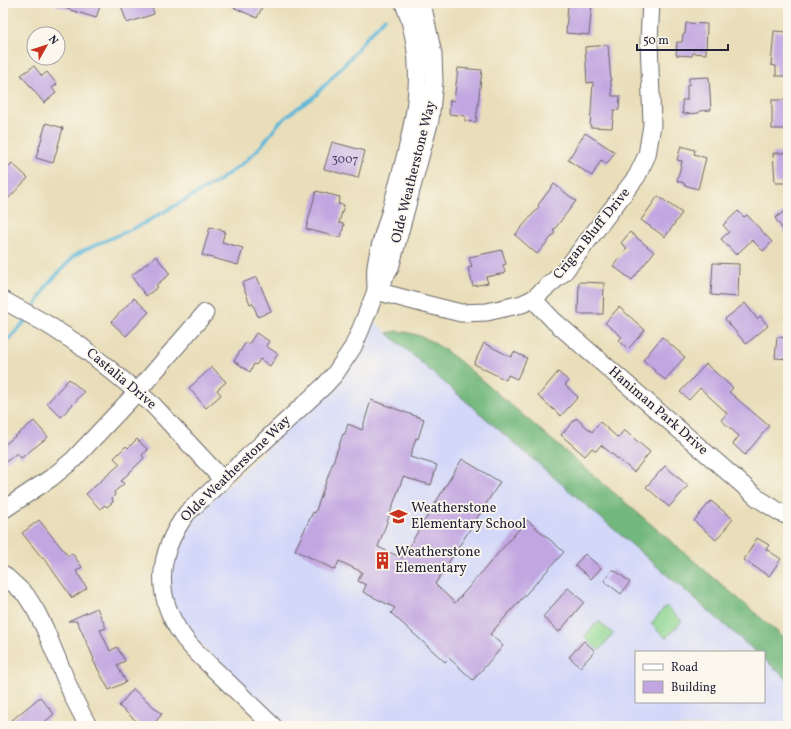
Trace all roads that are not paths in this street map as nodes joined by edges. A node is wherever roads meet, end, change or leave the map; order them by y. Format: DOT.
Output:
graph roads {
  1 [pos="404,3"];
  2 [pos="422,3"];
  3 [pos="651,3"];
  4 [pos="376,290"];
  5 [pos="533,298"];
  6 [pos="3,300"];
  7 [pos="205,313"];
  8 [pos="137,392"];
  9 [pos="222,479"];
  10 [pos="3,510"];
  11 [pos="788,516"];
  12 [pos="3,574"];
  13 [pos="88,726"];
  14 [pos="273,726"];
  1 -- 4 [label="street, Olde Weatherstone Way"];
  2 -- 4 [label="street, Olde Weatherstone Way"];
  3 -- 5 [label="street, Crigan Bluff Drive"];
  4 -- 5 [label="street, Crigan Bluff Drive"];
  4 -- 9 [label="street, Olde Weatherstone Way"];
  5 -- 11 [label="street, Haniman Park Drive"];
  6 -- 8 [label="street, Castalia Drive"];
  7 -- 8 [label="street"];
  8 -- 9 [label="street, Castalia Drive"];
  8 -- 10 [label="street"];
  9 -- 14 [label="street, Olde Weatherstone Way"];
  12 -- 13 [label="street"];
}
